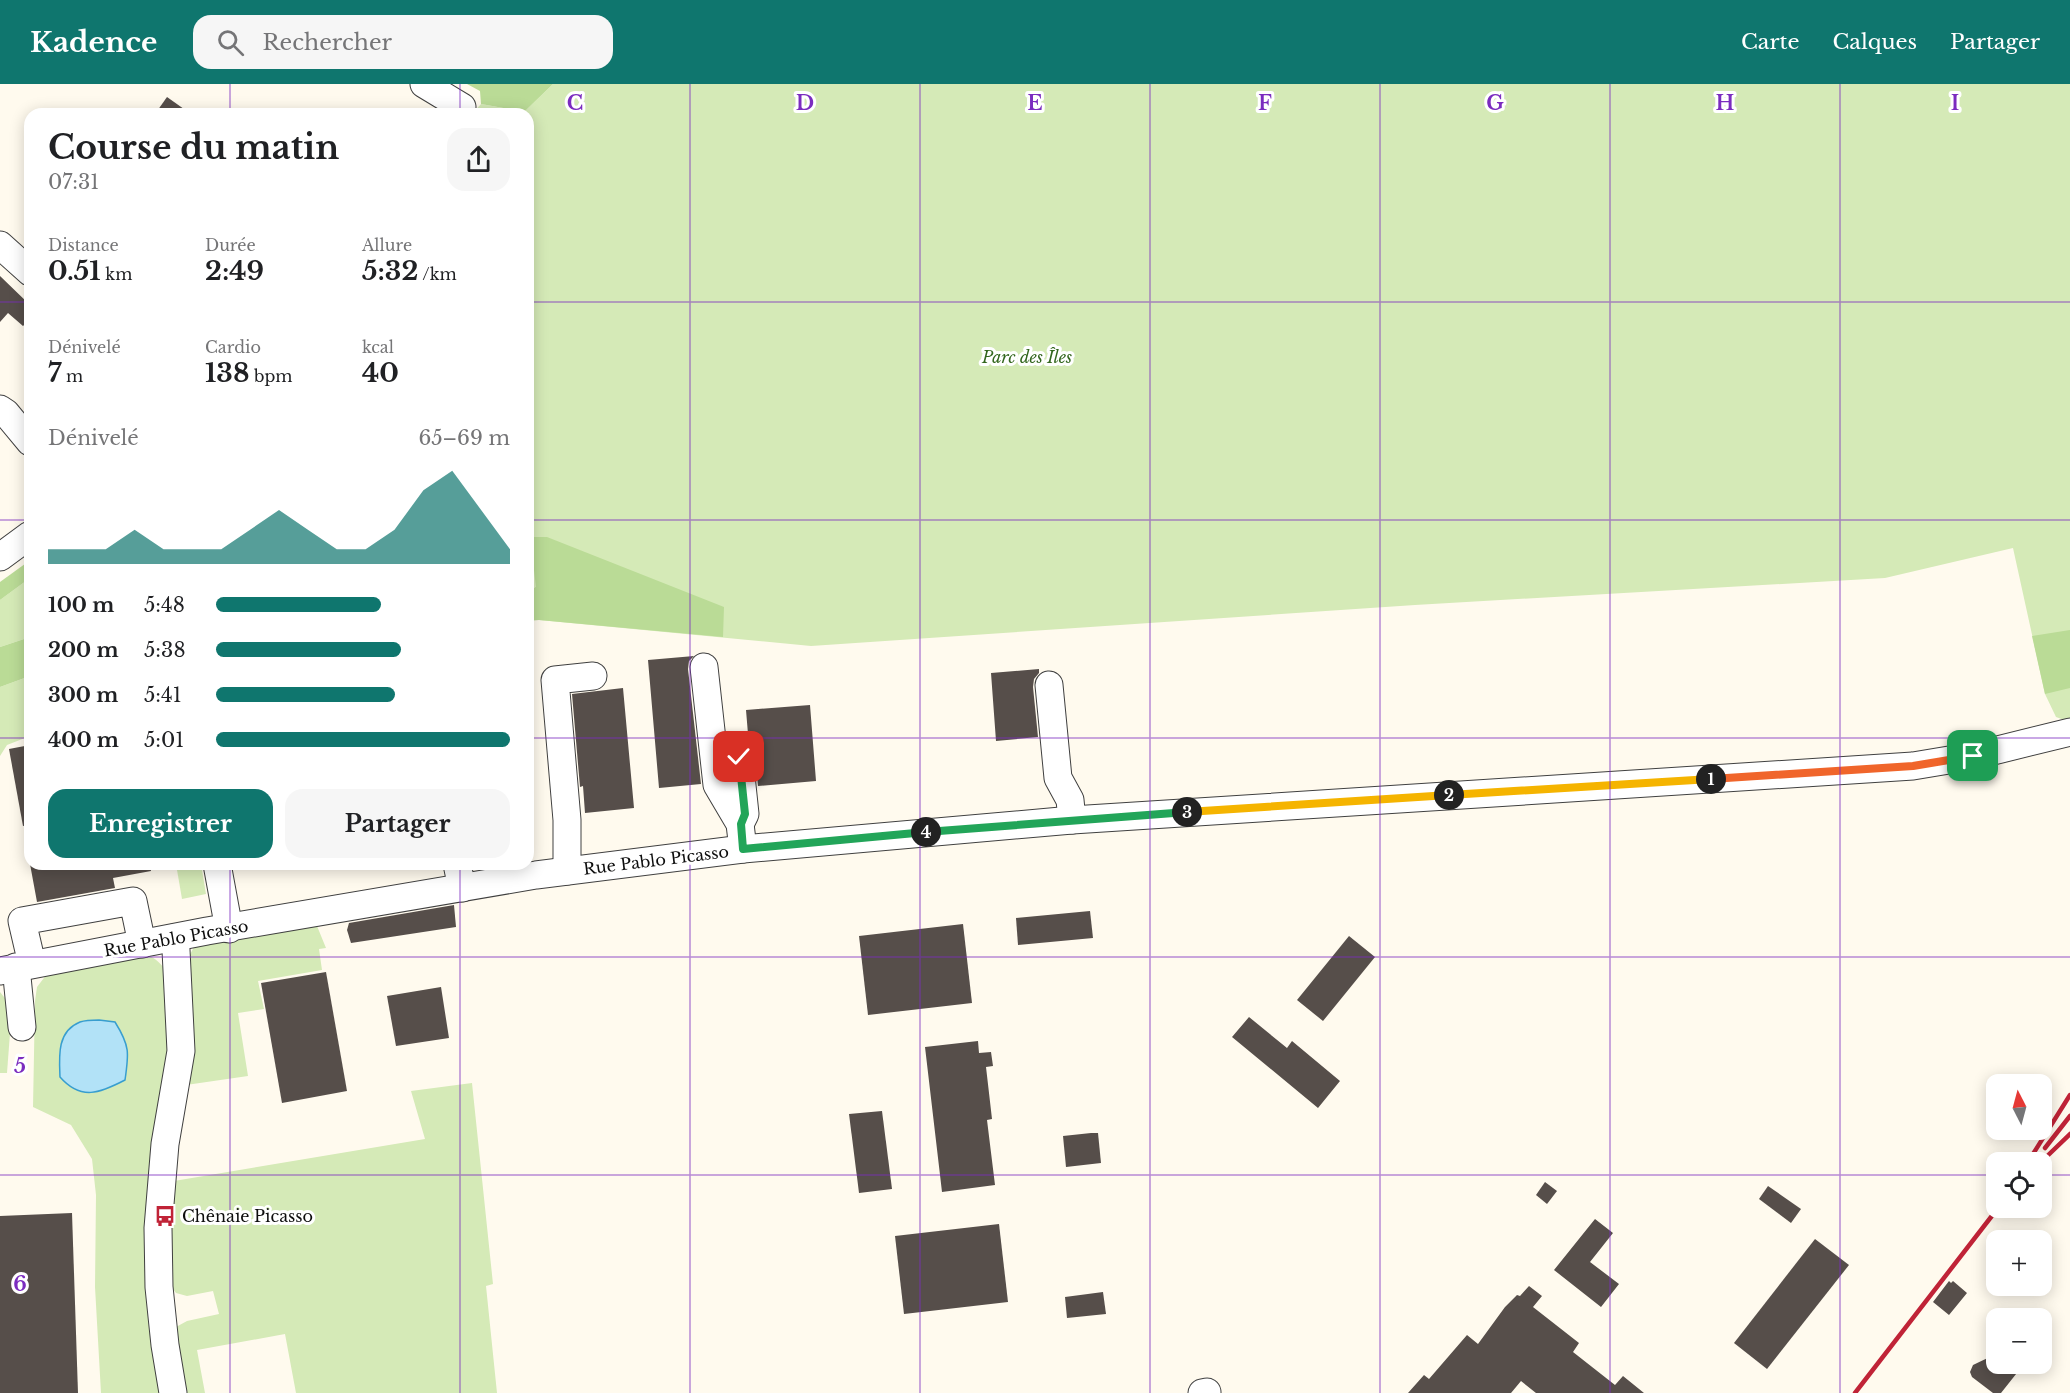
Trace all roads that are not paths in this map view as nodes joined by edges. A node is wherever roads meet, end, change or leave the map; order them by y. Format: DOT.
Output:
graph roads {
  1 [pos="0,245"];
  2 [pos="24,267"];
  3 [pos="0,409"];
  4 [pos="24,434"];
  5 [pos="24,539"];
  6 [pos="0,557"];
  7 [pos="704,667"];
  8 [pos="593,676"];
  9 [pos="1049,685"];
  10 [pos="2070,732"];
  11 [pos="739,757"];
  12 [pos="1072,820"];
  13 [pos="742,837"];
  14 [pos="219,870"];
  15 [pos="567,871"];
  16 [pos="460,876"];
  17 [pos="11,923"];
  18 [pos="229,928"];
  19 [pos="173,938"];
  20 [pos="142,944"];
  21 [pos="16,967"];
  22 [pos="22,1027"];
  23 [pos="172,1393"];
  1 -- 2 [label="street"];
  3 -- 4 [label="street"];
  5 -- 6 [label="street"];
  7 -- 13 [label="street"];
  8 -- 15 [label="street"];
  9 -- 12 [label="street"];
  10 -- 12 [label="street, Rue Pablo Picasso"];
  11 -- 13 [label="street"];
  12 -- 13 [label="street, Rue Pablo Picasso"];
  13 -- 15 [label="street, Rue Pablo Picasso"];
  14 -- 18 [label="street"];
  15 -- 16 [label="street, Rue Pablo Picasso"];
  16 -- 18 [label="street, Rue Pablo Picasso"];
  17 -- 20 [label="street"];
  17 -- 21 [label="street"];
  18 -- 19 [label="street, Rue Pablo Picasso"];
  19 -- 20 [label="street, Rue Pablo Picasso"];
  19 -- 23 [label="street"];
  20 -- 21 [label="street, Rue Pablo Picasso"];
  21 -- 22 [label="street"];
}
